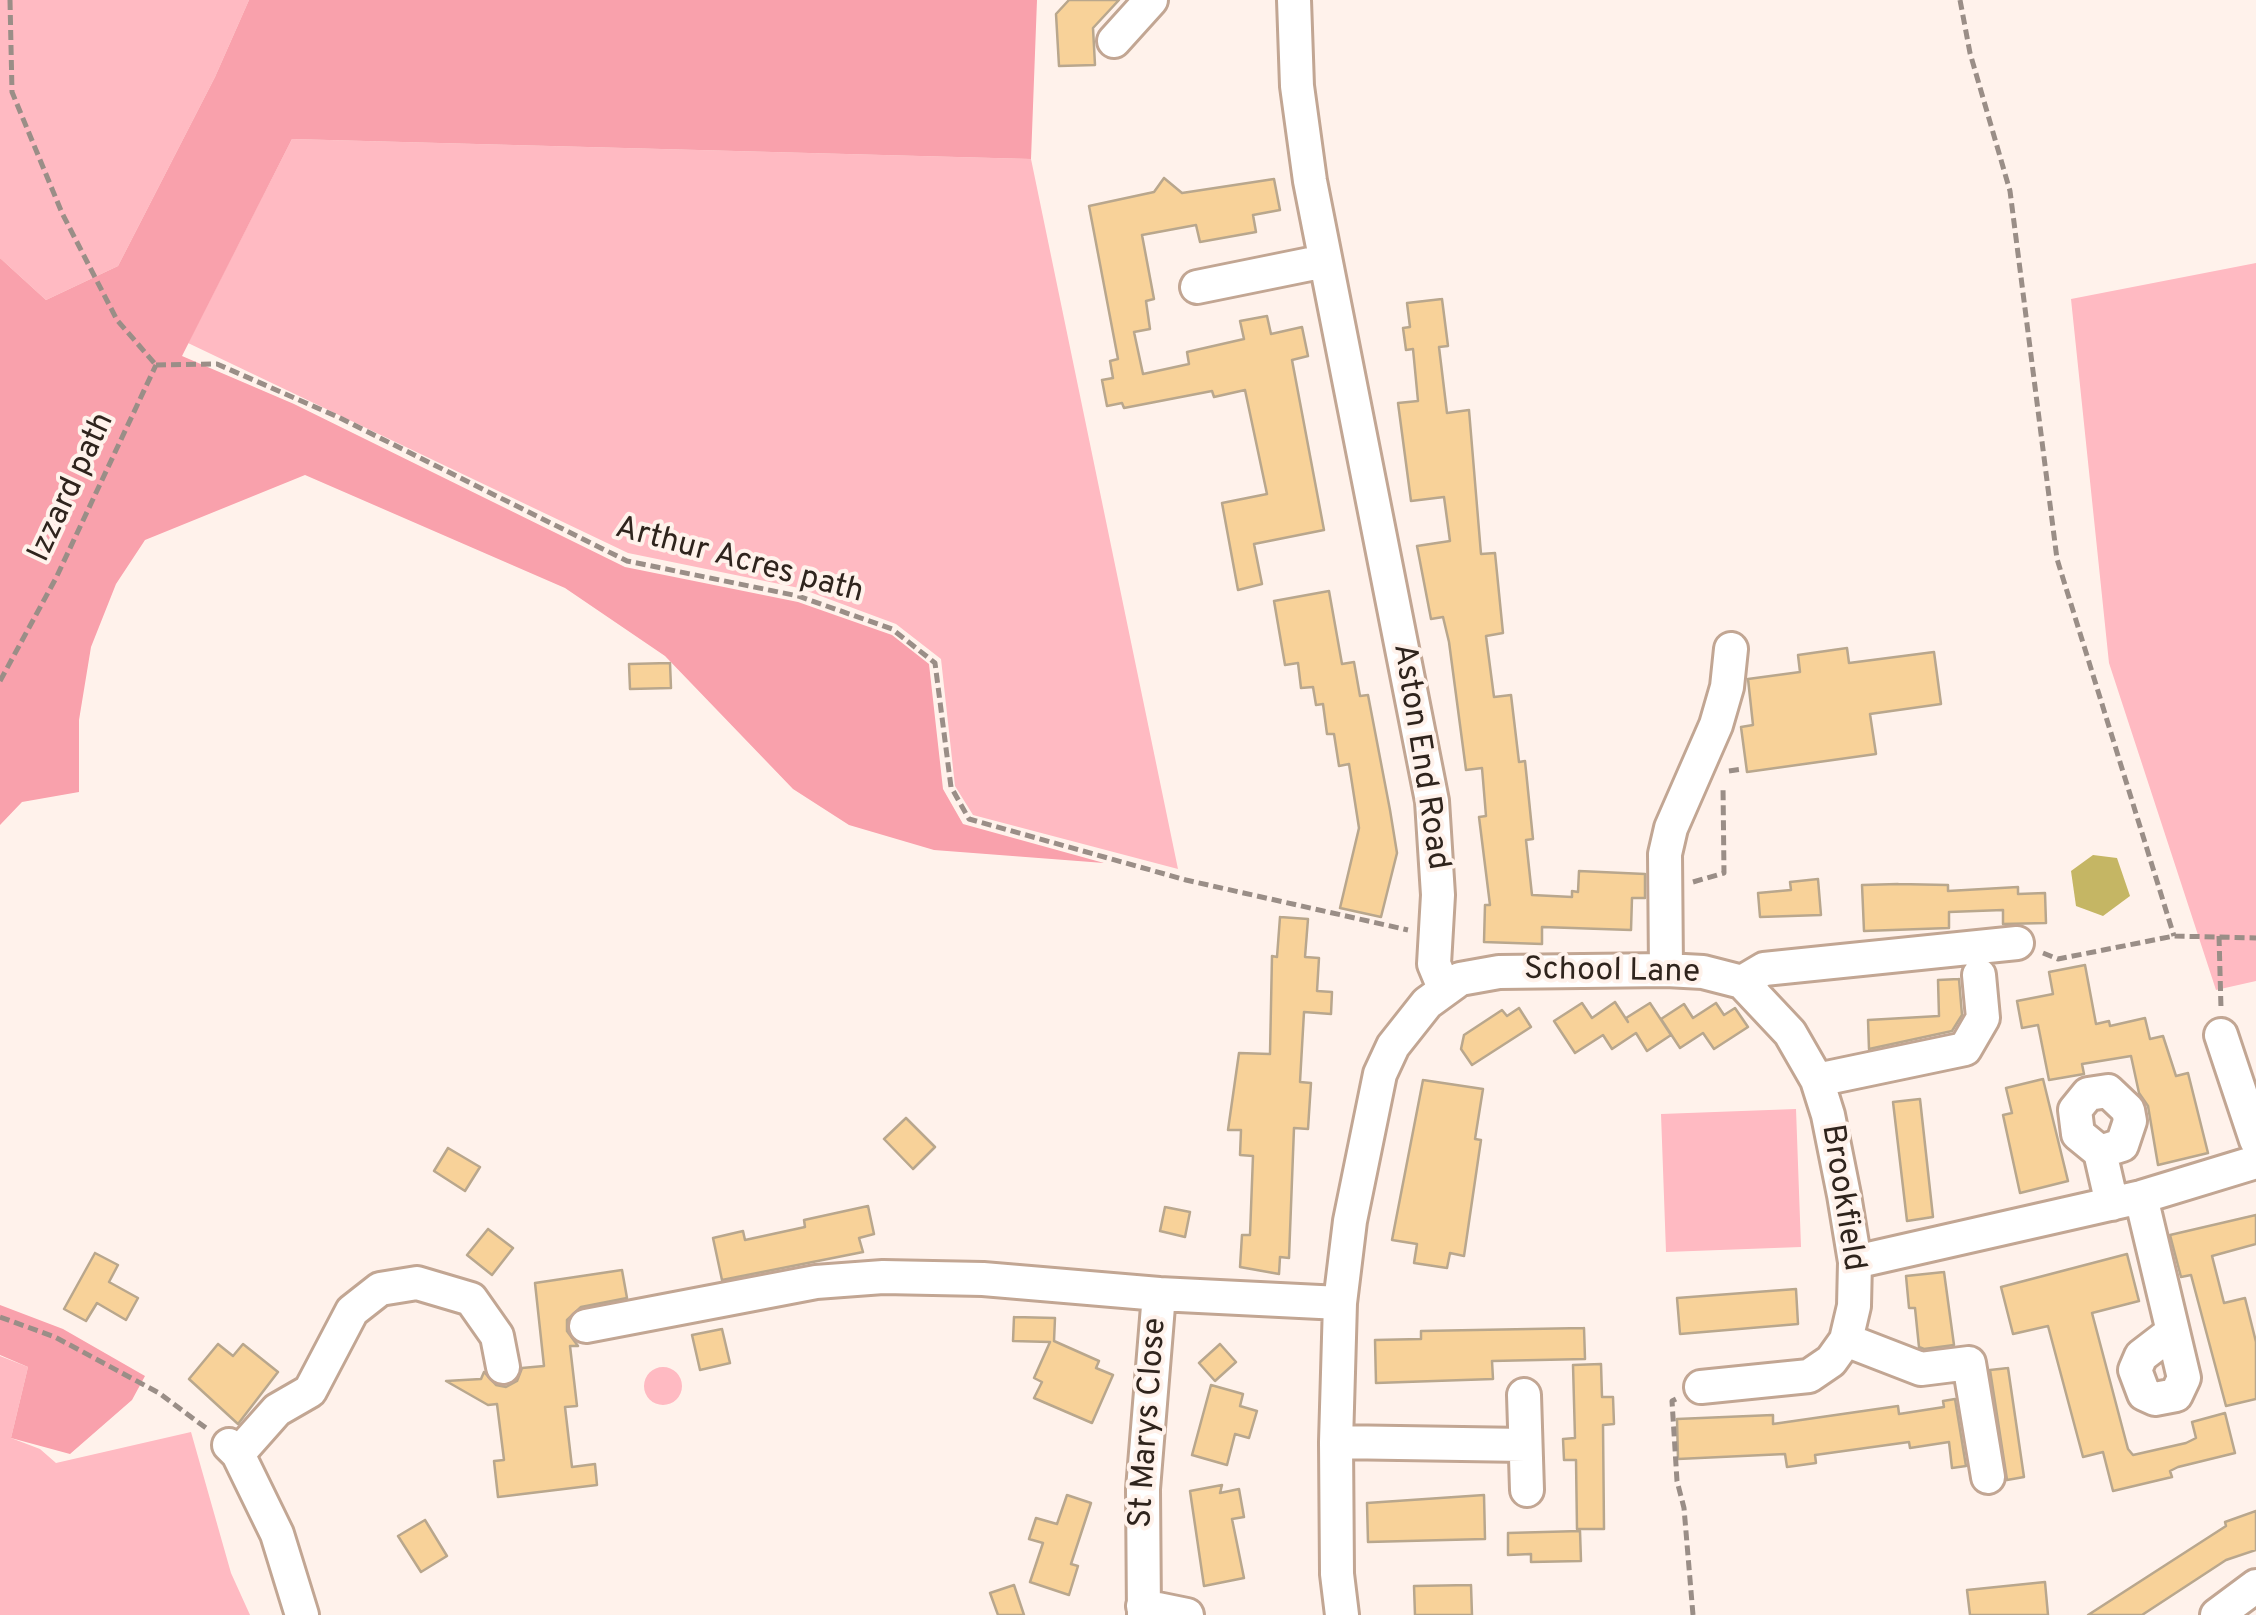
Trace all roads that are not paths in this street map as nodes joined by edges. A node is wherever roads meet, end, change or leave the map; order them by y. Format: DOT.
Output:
graph roads {
  1 [pos="1150,0"];
  2 [pos="1294,0"];
  3 [pos="1114,41"];
  4 [pos="1326,261"];
  5 [pos="1197,287"];
  6 [pos="1731,650"];
  7 [pos="2017,944"];
  8 [pos="1666,970"];
  9 [pos="1979,975"];
  10 [pos="1742,982"];
  11 [pos="1444,988"];
  12 [pos="2221,1035"];
  13 [pos="1817,1080"];
  14 [pos="2256,1140"];
  15 [pos="2100,1152"];
  16 [pos="2256,1162"];
  17 [pos="2127,1201"];
  18 [pos="1855,1262"];
  19 [pos="1158,1294"];
  20 [pos="1340,1302"];
  21 [pos="586,1326"];
  22 [pos="2171,1334"];
  23 [pos="1846,1340"];
  24 [pos="503,1366"];
  25 [pos="1701,1387"];
  26 [pos="1524,1395"];
  27 [pos="1336,1442"];
  28 [pos="1525,1445"];
  29 [pos="1988,1478"];
  30 [pos="1527,1490"];
  31 [pos="2256,1586"];
  32 [pos="1144,1610"];
  33 [pos="302,1615"];
  34 [pos="1188,1615"];
  35 [pos="1342,1615"];
  36 [pos="2217,1615"];
  1 -- 3 [label="street"];
  2 -- 4 [label="street, Aston End Road"];
  4 -- 5 [label="street"];
  4 -- 11 [label="street, Aston End Road"];
  6 -- 8 [label="street"];
  7 -- 10 [label="street, School Lane"];
  8 -- 10 [label="street, School Lane"];
  8 -- 11 [label="street, School Lane"];
  9 -- 13 [label="street"];
  10 -- 13 [label="street, Brookfield"];
  11 -- 20 [label="street"];
  12 -- 14 [label="street"];
  13 -- 18 [label="street, Brookfield"];
  15 -- 17 [label="street"];
  16 -- 17 [label="street"];
  17 -- 18 [label="street"];
  17 -- 22 [label="street"];
  18 -- 23 [label="street, Brookfield"];
  19 -- 20 [label="street, St Marys Close"];
  19 -- 21 [label="street"];
  19 -- 32 [label="street, St Marys Close"];
  20 -- 27 [label="street"];
  23 -- 25 [label="street"];
  23 -- 29 [label="street"];
  24 -- 33 [label="street"];
  26 -- 28 [label="street"];
  27 -- 28 [label="street"];
  27 -- 35 [label="street"];
  28 -- 30 [label="street"];
  31 -- 36 [label="street"];
  32 -- 34 [label="street"];
}
